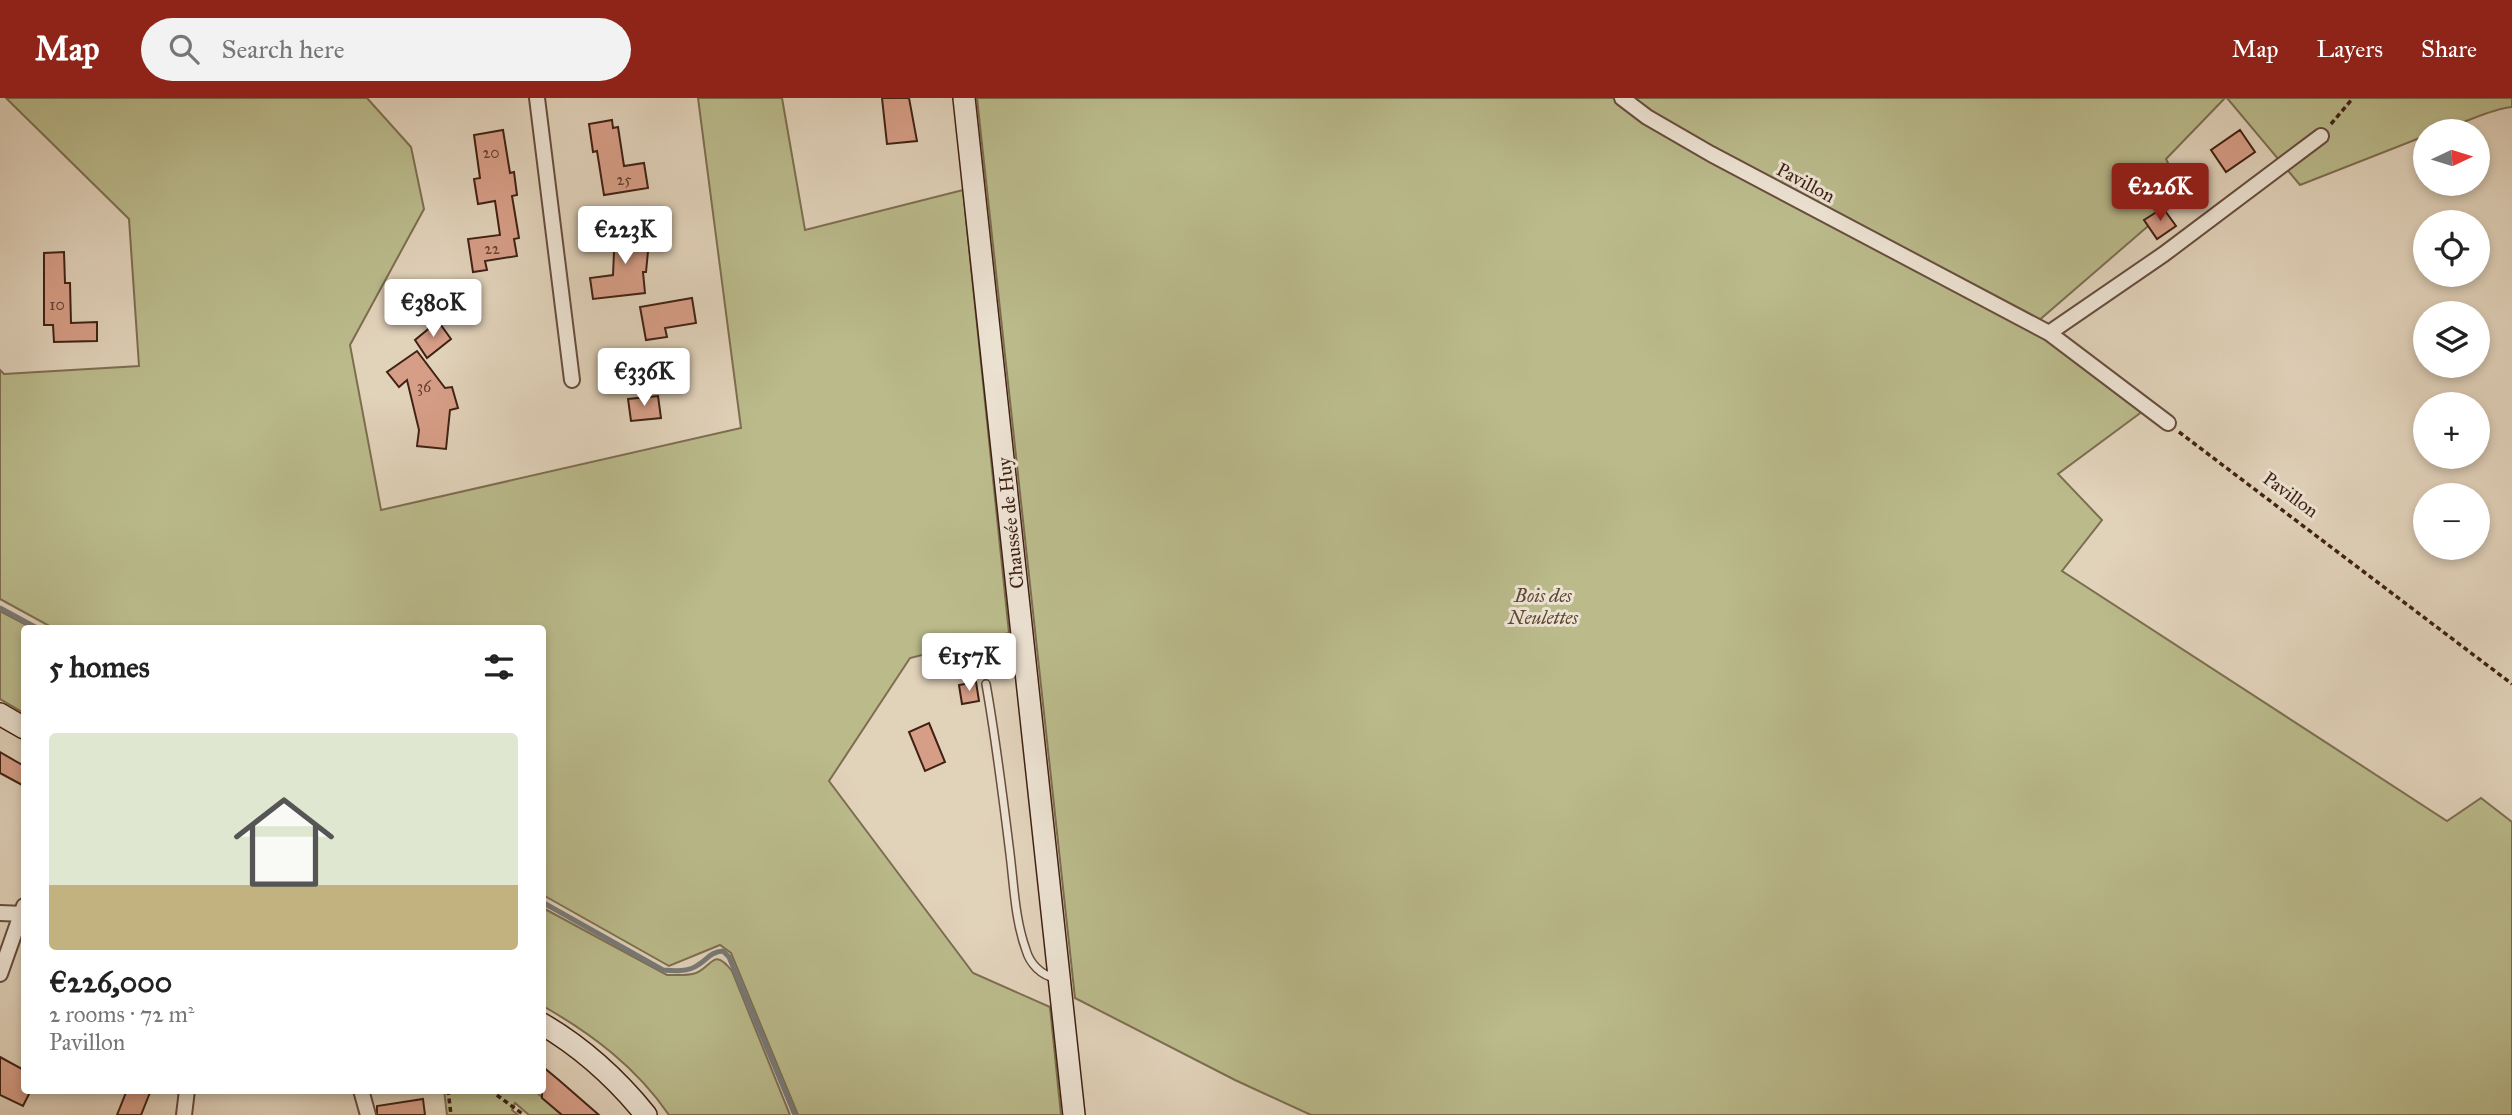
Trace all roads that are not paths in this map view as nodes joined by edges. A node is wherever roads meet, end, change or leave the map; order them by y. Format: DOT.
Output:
graph roads {
  1 [pos="537,98"];
  2 [pos="964,98"];
  3 [pos="1622,98"];
  4 [pos="2321,136"];
  5 [pos="2049,333"];
  6 [pos="572,380"];
  7 [pos="2168,423"];
  8 [pos="986,684"];
  9 [pos="0,714"];
  10 [pos="21,726"];
  11 [pos="21,911"];
  12 [pos="0,912"];
  13 [pos="21,916"];
  14 [pos="0,974"];
  15 [pos="1059,979"];
  16 [pos="546,1026"];
  17 [pos="187,1094"];
  18 [pos="363,1094"];
  19 [pos="184,1115"];
  20 [pos="368,1115"];
  21 [pos="646,1115"];
  22 [pos="1074,1115"];
  1 -- 6 [label="street"];
  2 -- 15 [label="main road, Chaussée de Huy"];
  3 -- 5 [label="street, Pavillon"];
  4 -- 5 [label="street"];
  5 -- 7 [label="street, Pavillon"];
  8 -- 15 [label="lane"];
  9 -- 10 [label="main road"];
  11 -- 12 [label="street"];
  13 -- 14 [label="street"];
  15 -- 22 [label="main road, Chaussée de Huy"];
  16 -- 21 [label="main road"];
  17 -- 19 [label="street"];
  18 -- 20 [label="street"];
}
